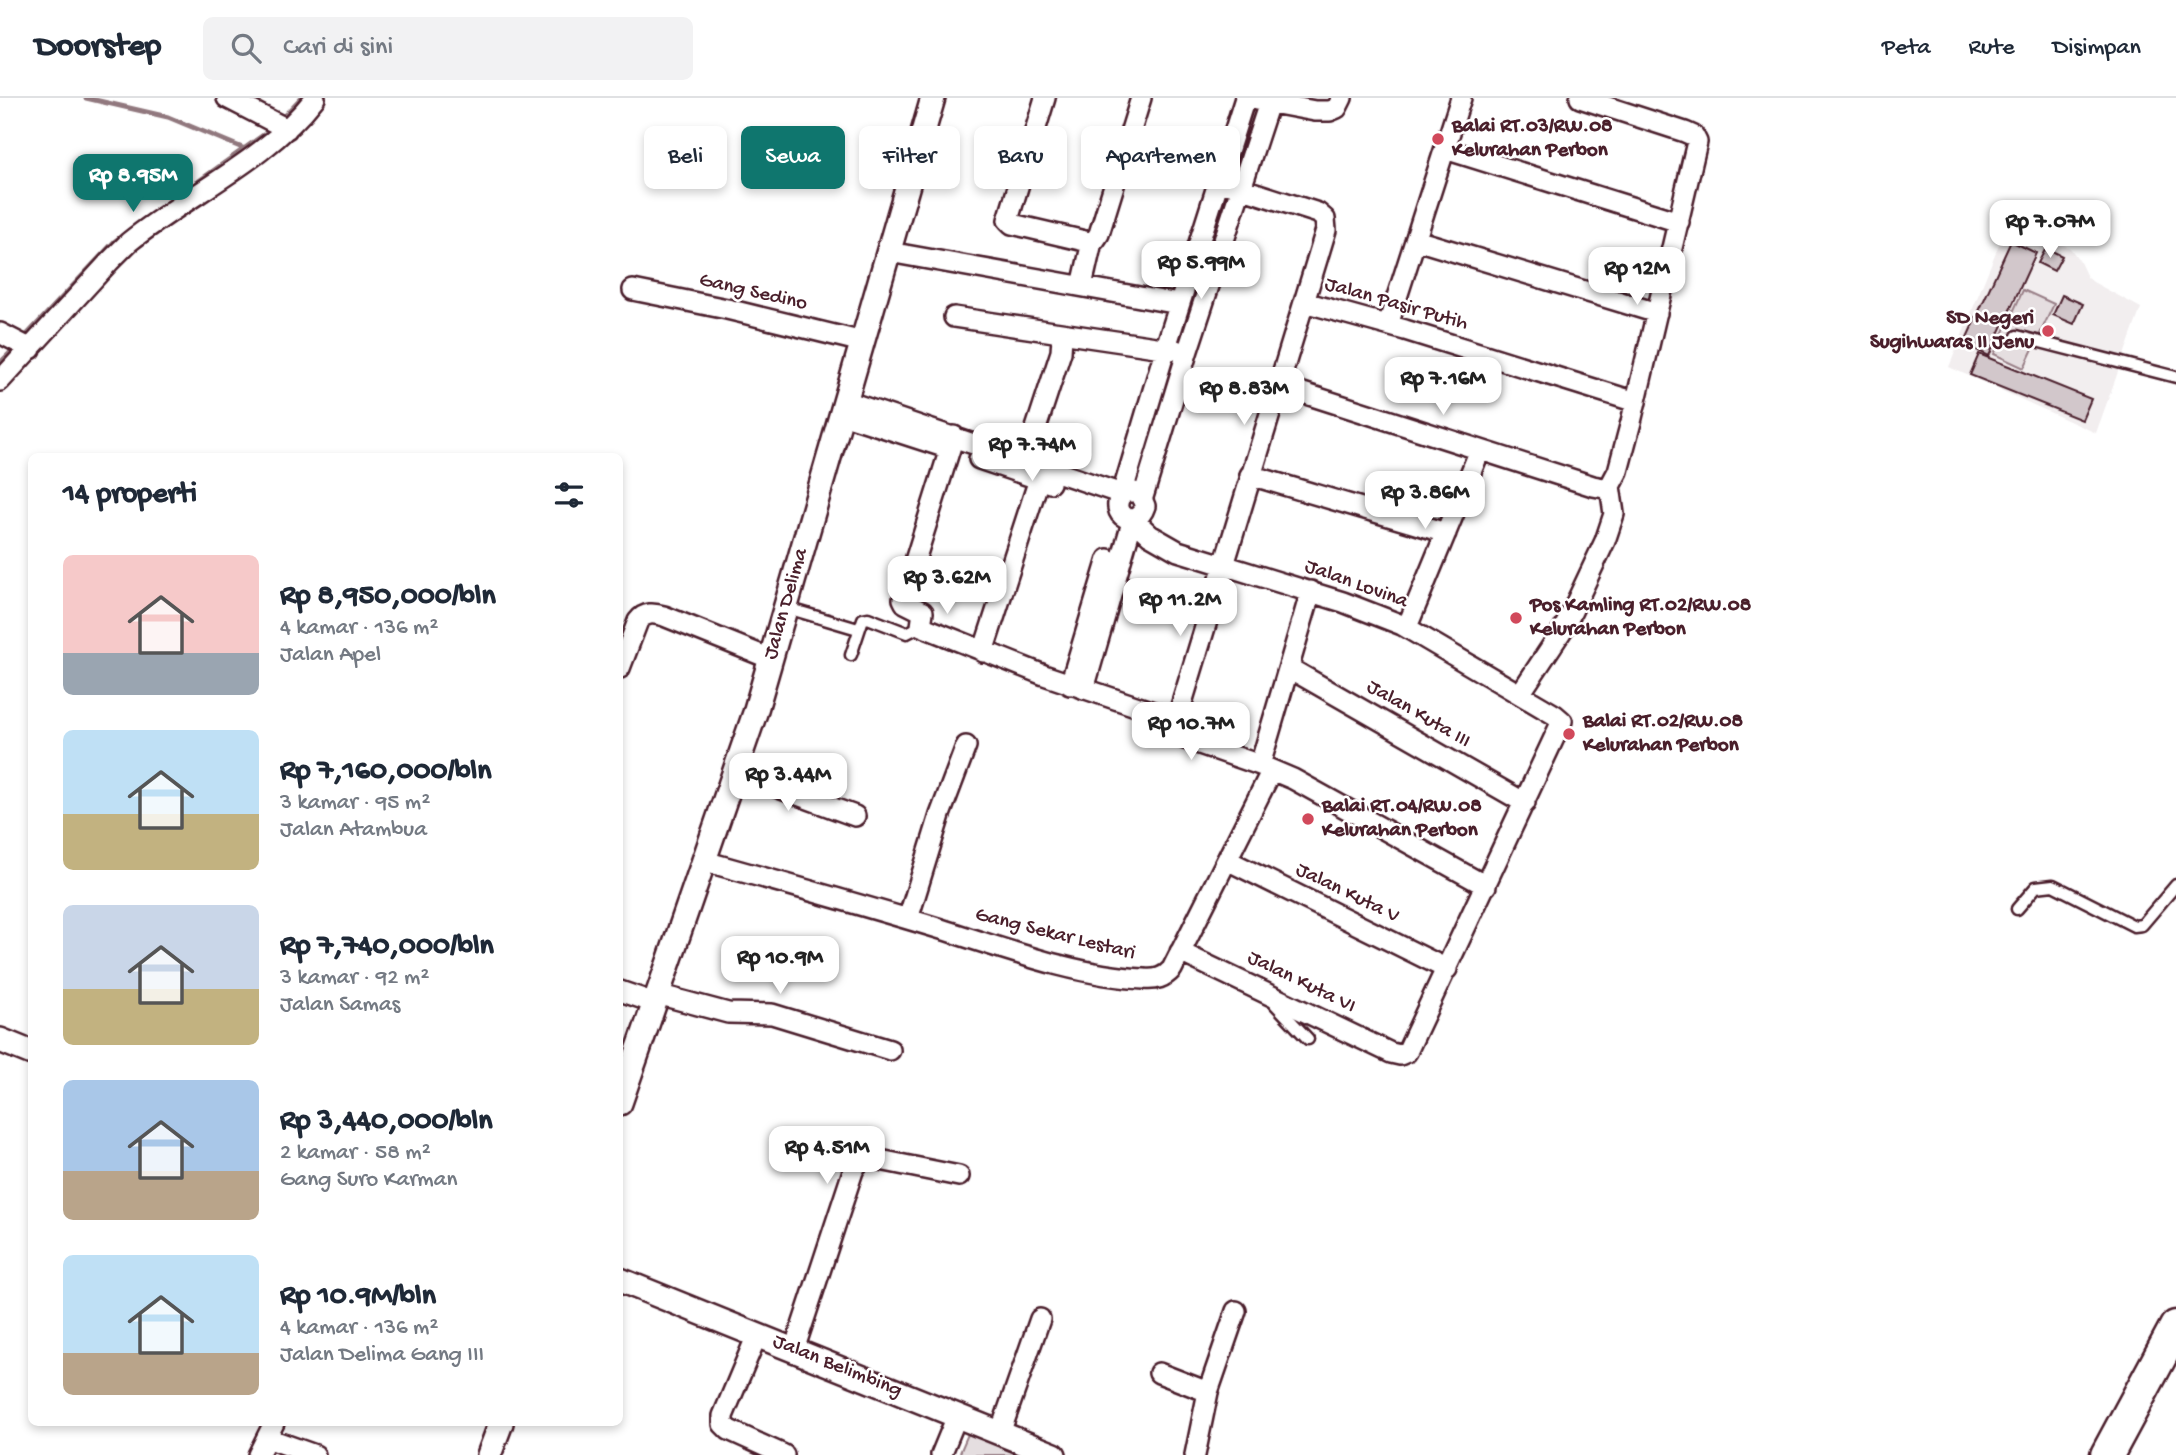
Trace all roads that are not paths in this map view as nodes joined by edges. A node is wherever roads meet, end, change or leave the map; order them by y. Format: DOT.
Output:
graph roads {
  1 [pos="227,98"];
  2 [pos="315,98"];
  3 [pos="933,98"];
  4 [pos="1045,98"];
  5 [pos="1140,98"];
  6 [pos="1247,98"];
  7 [pos="1342,98"];
  8 [pos="1461,98"];
  9 [pos="1580,98"];
  10 [pos="1269,103"];
  11 [pos="1237,126"];
  12 [pos="287,129"];
  13 [pos="1445,149"];
  14 [pos="1215,189"];
  15 [pos="1241,189"];
  16 [pos="1679,222"];
  17 [pos="1095,238"];
  18 [pos="1416,240"];
  19 [pos="889,252"];
  20 [pos="1189,272"];
  21 [pos="1211,278"];
  22 [pos="1082,286"];
  23 [pos="632,290"];
  24 [pos="1304,302"];
  25 [pos="1179,304"];
  26 [pos="1657,313"];
  27 [pos="954,317"];
  28 [pos="1388,325"];
  29 [pos="1054,332"];
  30 [pos="0,333"];
  31 [pos="2017,336"];
  32 [pos="863,342"];
  33 [pos="1166,347"];
  34 [pos="31,349"];
  35 [pos="1187,354"];
  36 [pos="2176,377"];
  37 [pos="0,380"];
  38 [pos="1279,386"];
  39 [pos="1636,402"];
  40 [pos="844,407"];
  41 [pos="952,443"];
  42 [pos="1480,450"];
  43 [pos="1032,470"];
  44 [pos="1250,475"];
  45 [pos="1610,486"];
  46 [pos="1124,509"];
  47 [pos="1446,533"];
  48 [pos="1222,565"];
  49 [pos="1311,591"];
  50 [pos="786,608"];
  51 [pos="921,626"];
  52 [pos="1407,628"];
  53 [pos="858,629"];
  54 [pos="983,652"];
  55 [pos="851,655"];
  56 [pos="771,659"];
  57 [pos="623,660"];
  58 [pos="1289,668"];
  59 [pos="1077,687"];
  60 [pos="1520,694"];
  61 [pos="1177,720"];
  62 [pos="966,746"];
  63 [pos="1266,767"];
  64 [pos="735,772"];
  65 [pos="1525,803"];
  66 [pos="856,816"];
  67 [pos="1227,860"];
  68 [pos="704,861"];
  69 [pos="1486,886"];
  70 [pos="2176,886"];
  71 [pos="2017,909"];
  72 [pos="908,919"];
  73 [pos="1180,952"];
  74 [pos="1447,969"];
  75 [pos="1261,989"];
  76 [pos="623,992"];
  77 [pos="656,999"];
  78 [pos="1308,1039"];
  79 [pos="0,1040"];
  80 [pos="890,1049"];
  81 [pos="28,1051"];
  82 [pos="623,1094"];
  83 [pos="959,1176"];
  84 [pos="623,1281"];
  85 [pos="1236,1311"];
  86 [pos="1040,1318"];
  87 [pos="2176,1327"];
  88 [pos="757,1335"];
  89 [pos="794,1350"];
  90 [pos="1159,1373"];
  91 [pos="1208,1392"];
  92 [pos="957,1416"];
  93 [pos="500,1426"];
  94 [pos="1000,1433"];
  95 [pos="266,1438"];
  96 [pos="315,1455"];
  97 [pos="489,1455"];
  98 [pos="785,1455"];
  99 [pos="941,1455"];
  100 [pos="1054,1455"];
  101 [pos="1195,1455"];
  102 [pos="2107,1455"];
  1 -- 12 [label="street"];
  2 -- 12 [label="street"];
  3 -- 19 [label="street, Jalan Delima"];
  4 -- 17 [label="street"];
  5 -- 17 [label="street"];
  6 -- 10 [label="street"];
  6 -- 11 [label="street"];
  7 -- 10 [label="street"];
  8 -- 13 [label="street"];
  9 -- 16 [label="street"];
  10 -- 15 [label="street"];
  12 -- 34 [label="street"];
  13 -- 16 [label="street"];
  13 -- 18 [label="street"];
  14 -- 20 [label="street"];
  15 -- 21 [label="street"];
  15 -- 24 [label="street"];
  16 -- 26 [label="street"];
  17 -- 22 [label="street"];
  18 -- 26 [label="street"];
  18 -- 28 [label="street"];
  19 -- 22 [label="street"];
  19 -- 32 [label="street, Jalan Delima"];
  20 -- 21 [label="street"];
  20 -- 25 [label="street"];
  21 -- 35 [label="street"];
  22 -- 25 [label="street"];
  23 -- 32 [label="street, Gang Sedino"];
  24 -- 28 [label="street, Jalan Pasir Putih"];
  24 -- 38 [label="street"];
  25 -- 33 [label="street"];
  26 -- 39 [label="street"];
  27 -- 29 [label="street"];
  28 -- 39 [label="street, Jalan Pasir Putih"];
  29 -- 33 [label="street"];
  29 -- 43 [label="street"];
  30 -- 34 [label="street"];
  31 -- 36 [label="lane"];
  32 -- 40 [label="street, Jalan Delima"];
  33 -- 35 [label="street"];
  33 -- 46 [label="street"];
  34 -- 37 [label="street"];
  35 -- 46 [label="street"];
  38 -- 42 [label="street"];
  38 -- 44 [label="street"];
  39 -- 45 [label="street"];
  40 -- 41 [label="street"];
  40 -- 50 [label="street, Jalan Delima"];
  41 -- 43 [label="street"];
  41 -- 51 [label="street"];
  42 -- 45 [label="street"];
  42 -- 47 [label="street"];
  43 -- 46 [label="street"];
  43 -- 54 [label="street"];
  44 -- 47 [label="street"];
  44 -- 48 [label="street"];
  45 -- 60 [label="street"];
  46 -- 48 [label="street, Jalan Lovina"];
  46 -- 59 [label="street"];
  47 -- 52 [label="street"];
  48 -- 49 [label="street, Jalan Lovina"];
  48 -- 61 [label="street"];
  49 -- 52 [label="street, Jalan Lovina"];
  49 -- 58 [label="street"];
  50 -- 53 [label="lane"];
  50 -- 56 [label="street, Jalan Delima"];
  51 -- 53 [label="lane"];
  51 -- 54 [label="street"];
  52 -- 60 [label="street, Jalan Lovina"];
  53 -- 55 [label="lane"];
  54 -- 59 [label="street"];
  56 -- 57 [label="street"];
  56 -- 64 [label="street, Jalan Delima"];
  58 -- 63 [label="street"];
  58 -- 65 [label="street, Jalan Kuta III"];
  59 -- 61 [label="street"];
  60 -- 65 [label="street, Jalan Lovina"];
  61 -- 63 [label="street"];
  62 -- 72 [label="street"];
  63 -- 67 [label="street"];
  63 -- 69 [label="street"];
  64 -- 66 [label="street"];
  64 -- 68 [label="street, Jalan Delima"];
  65 -- 69 [label="street"];
  67 -- 73 [label="street"];
  67 -- 74 [label="street, Jalan Kuta V"];
  68 -- 72 [label="street, Gang Sekar Lestari"];
  68 -- 77 [label="street, Jalan Delima"];
  69 -- 74 [label="street"];
  70 -- 71 [label="lane"];
  72 -- 73 [label="street, Gang Sekar Lestari"];
  73 -- 75 [label="street, Jalan Kuta VI"];
  74 -- 75 [label="street, Jalan Kuta VI"];
  75 -- 78 [label="lane"];
  76 -- 77 [label="street"];
  77 -- 80 [label="street"];
  77 -- 82 [label="street, Jalan Delima"];
  79 -- 81 [label="street"];
  83 -- 89 [label="street"];
  84 -- 88 [label="street, Jalan Belimbing"];
  85 -- 91 [label="street"];
  86 -- 94 [label="street"];
  87 -- 102 [label="highway"];
  88 -- 89 [label="street, Jalan Belimbing"];
  88 -- 98 [label="street"];
  89 -- 92 [label="street, Jalan Belimbing"];
  90 -- 91 [label="street"];
  91 -- 101 [label="street"];
  92 -- 94 [label="street, Jalan Belimbing"];
  92 -- 99 [label="street"];
  93 -- 97 [label="street"];
  94 -- 100 [label="street, Jalan Belimbing"];
  95 -- 96 [label="street"];
}
